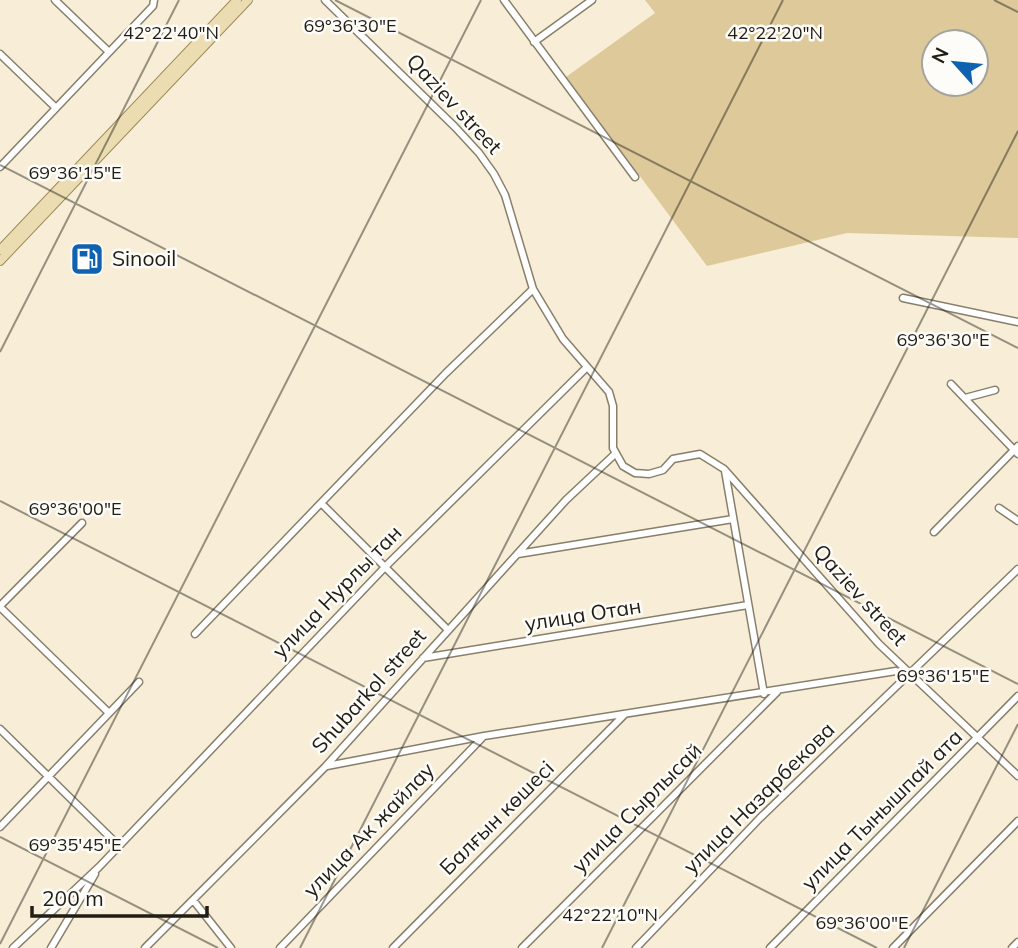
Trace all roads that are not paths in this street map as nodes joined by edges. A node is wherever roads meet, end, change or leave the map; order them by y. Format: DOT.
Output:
graph roads {
  1 [pos="55,0"];
  2 [pos="155,0"];
  3 [pos="237,0"];
  4 [pos="247,0"];
  5 [pos="325,0"];
  6 [pos="504,0"];
  7 [pos="592,0"];
  8 [pos="534,42"];
  9 [pos="109,52"];
  10 [pos="0,54"];
  11 [pos="56,108"];
  12 [pos="0,165"];
  13 [pos="635,177"];
  14 [pos="0,250"];
  15 [pos="0,261"];
  16 [pos="533,289"];
  17 [pos="903,298"];
  18 [pos="1018,322"];
  19 [pos="586,368"];
  20 [pos="951,384"];
  21 [pos="995,390"];
  22 [pos="965,398"];
  23 [pos="1017,450"];
  24 [pos="615,454"];
  25 [pos="724,470"];
  26 [pos="322,504"];
  27 [pos="999,508"];
  28 [pos="733,519"];
  29 [pos="1018,520"];
  30 [pos="82,523"];
  31 [pos="934,532"];
  32 [pos="518,554"];
  33 [pos="386,566"];
  34 [pos="1018,569"];
  35 [pos="748,605"];
  36 [pos="0,607"];
  37 [pos="448,630"];
  38 [pos="195,634"];
  39 [pos="423,658"];
  40 [pos="910,675"];
  41 [pos="139,682"];
  42 [pos="777,692"];
  43 [pos="764,694"];
  44 [pos="1018,695"];
  45 [pos="109,713"];
  46 [pos="625,714"];
  47 [pos="0,729"];
  48 [pos="484,736"];
  49 [pos="978,738"];
  50 [pos="325,767"];
  51 [pos="48,774"];
  52 [pos="1018,776"];
  53 [pos="1018,821"];
  54 [pos="0,827"];
  55 [pos="118,845"];
  56 [pos="99,867"];
  57 [pos="193,900"];
  58 [pos="20,942"];
  59 [pos="1018,943"];
  60 [pos="13,948"];
  61 [pos="28,948"];
  62 [pos="51,948"];
  63 [pos="145,948"];
  64 [pos="231,948"];
  65 [pos="280,948"];
  66 [pos="393,948"];
  67 [pos="522,948"];
  68 [pos="636,948"];
  69 [pos="770,948"];
  70 [pos="893,948"];
  71 [pos="1012,948"];
  1 -- 9 [label="street"];
  2 -- 9 [label="street"];
  3 -- 14 [label="main road"];
  4 -- 15 [label="main road"];
  5 -- 16 [label="street, Qaziev street"];
  6 -- 8 [label="street"];
  7 -- 8 [label="street"];
  8 -- 13 [label="street"];
  9 -- 11 [label="street"];
  10 -- 11 [label="street"];
  11 -- 12 [label="street"];
  16 -- 19 [label="street, Qaziev street"];
  16 -- 26 [label="street"];
  17 -- 18 [label="street"];
  19 -- 24 [label="street, Qaziev street"];
  19 -- 33 [label="street, улица Нурлы тан"];
  20 -- 22 [label="street"];
  21 -- 22 [label="street"];
  22 -- 23 [label="street"];
  23 -- 31 [label="street"];
  24 -- 25 [label="street, Qaziev street"];
  24 -- 32 [label="street, Shubarkol street"];
  25 -- 28 [label="street"];
  25 -- 40 [label="street, Qaziev street"];
  26 -- 33 [label="street"];
  26 -- 38 [label="street"];
  27 -- 29 [label="street"];
  28 -- 32 [label="street"];
  28 -- 35 [label="street"];
  30 -- 36 [label="street"];
  32 -- 37 [label="street, Shubarkol street"];
  33 -- 37 [label="street"];
  33 -- 55 [label="street, улица Нурлы тан"];
  34 -- 40 [label="street, улица Назарбекова"];
  35 -- 39 [label="street, улица Отан"];
  35 -- 43 [label="street"];
  36 -- 45 [label="street"];
  37 -- 39 [label="street, Shubarkol street"];
  39 -- 50 [label="street, Shubarkol street"];
  40 -- 42 [label="street"];
  40 -- 49 [label="street, Qaziev street"];
  40 -- 68 [label="street, улица Назарбекова"];
  41 -- 45 [label="street"];
  42 -- 43 [label="street"];
  42 -- 67 [label="street, улица Сырлысай"];
  43 -- 46 [label="street"];
  44 -- 49 [label="street, улица Тынышпай ата"];
  45 -- 51 [label="street"];
  46 -- 48 [label="street"];
  46 -- 66 [label="street, Балғын көшесі"];
  47 -- 51 [label="street"];
  48 -- 50 [label="street"];
  48 -- 65 [label="street, улица Ак жайлау"];
  49 -- 52 [label="street, Qaziev street"];
  49 -- 69 [label="street, улица Тынышпай ата"];
  50 -- 57 [label="street, Shubarkol street"];
  51 -- 54 [label="street"];
  51 -- 55 [label="street"];
  53 -- 70 [label="street"];
  55 -- 56 [label="street, улица Нурлы тан"];
  56 -- 58 [label="street"];
  56 -- 62 [label="street"];
  57 -- 63 [label="street, Shubarkol street"];
  57 -- 64 [label="street"];
  58 -- 60 [label="street"];
  58 -- 61 [label="street"];
  59 -- 71 [label="street"];
}
